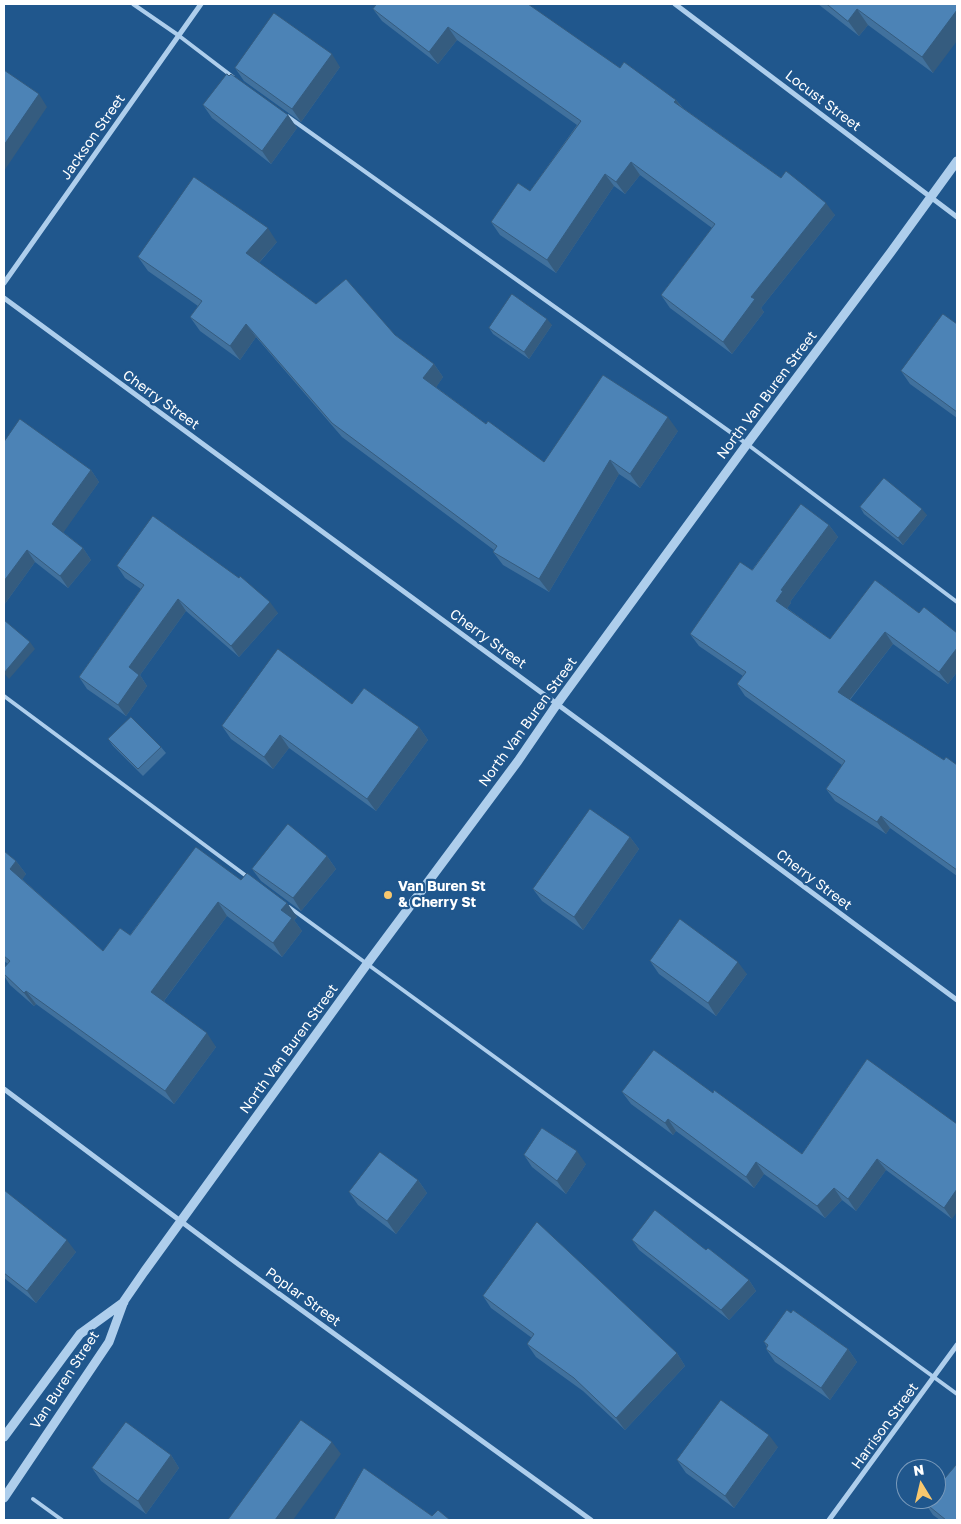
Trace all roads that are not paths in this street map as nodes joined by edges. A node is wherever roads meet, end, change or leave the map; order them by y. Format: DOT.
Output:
graph roads {
  1 [pos="133,4"];
  2 [pos="201,4"];
  3 [pos="675,4"];
  4 [pos="178,36"];
  5 [pos="236,80"];
  6 [pos="285,114"];
  7 [pos="957,161"];
  8 [pos="932,198"];
  9 [pos="957,217"];
  10 [pos="4,283"];
  11 [pos="4,298"];
  12 [pos="747,444"];
  13 [pos="957,602"];
  14 [pos="4,696"];
  15 [pos="557,704"];
  16 [pos="252,880"];
  17 [pos="283,903"];
  18 [pos="367,964"];
  19 [pos="957,1000"];
  20 [pos="4,1089"];
  21 [pos="182,1221"];
  22 [pos="124,1301"];
  23 [pos="957,1345"];
  24 [pos="935,1378"];
  25 [pos="957,1394"];
  26 [pos="4,1437"];
  27 [pos="4,1498"];
  28 [pos="32,1499"];
  29 [pos="62,1520"];
  30 [pos="591,1520"];
  31 [pos="829,1520"];
  1 -- 4 [label="lane"];
  2 -- 4 [label="street, Jackson Street"];
  3 -- 8 [label="street, Locust Street"];
  4 -- 5 [label="lane"];
  4 -- 10 [label="street, Jackson Street"];
  6 -- 12 [label="lane"];
  7 -- 8 [label="street, North Van Buren Street"];
  8 -- 9 [label="street, Locust Street"];
  8 -- 12 [label="street, North Van Buren Street"];
  11 -- 15 [label="street, Cherry Street"];
  12 -- 13 [label="lane"];
  12 -- 15 [label="street, North Van Buren Street"];
  14 -- 16 [label="lane"];
  15 -- 18 [label="street, North Van Buren Street"];
  15 -- 19 [label="street, Cherry Street"];
  17 -- 18 [label="lane"];
  18 -- 21 [label="street, North Van Buren Street"];
  18 -- 24 [label="lane"];
  20 -- 21 [label="street, Poplar Street"];
  21 -- 22 [label="street, North Van Buren Street"];
  21 -- 30 [label="street, Poplar Street"];
  22 -- 26 [label="street, Van Buren Street"];
  22 -- 27 [label="street, Van Buren Street"];
  23 -- 24 [label="street, Harrison Street"];
  24 -- 25 [label="lane"];
  24 -- 31 [label="street, Harrison Street"];
  28 -- 29 [label="lane"];
}
